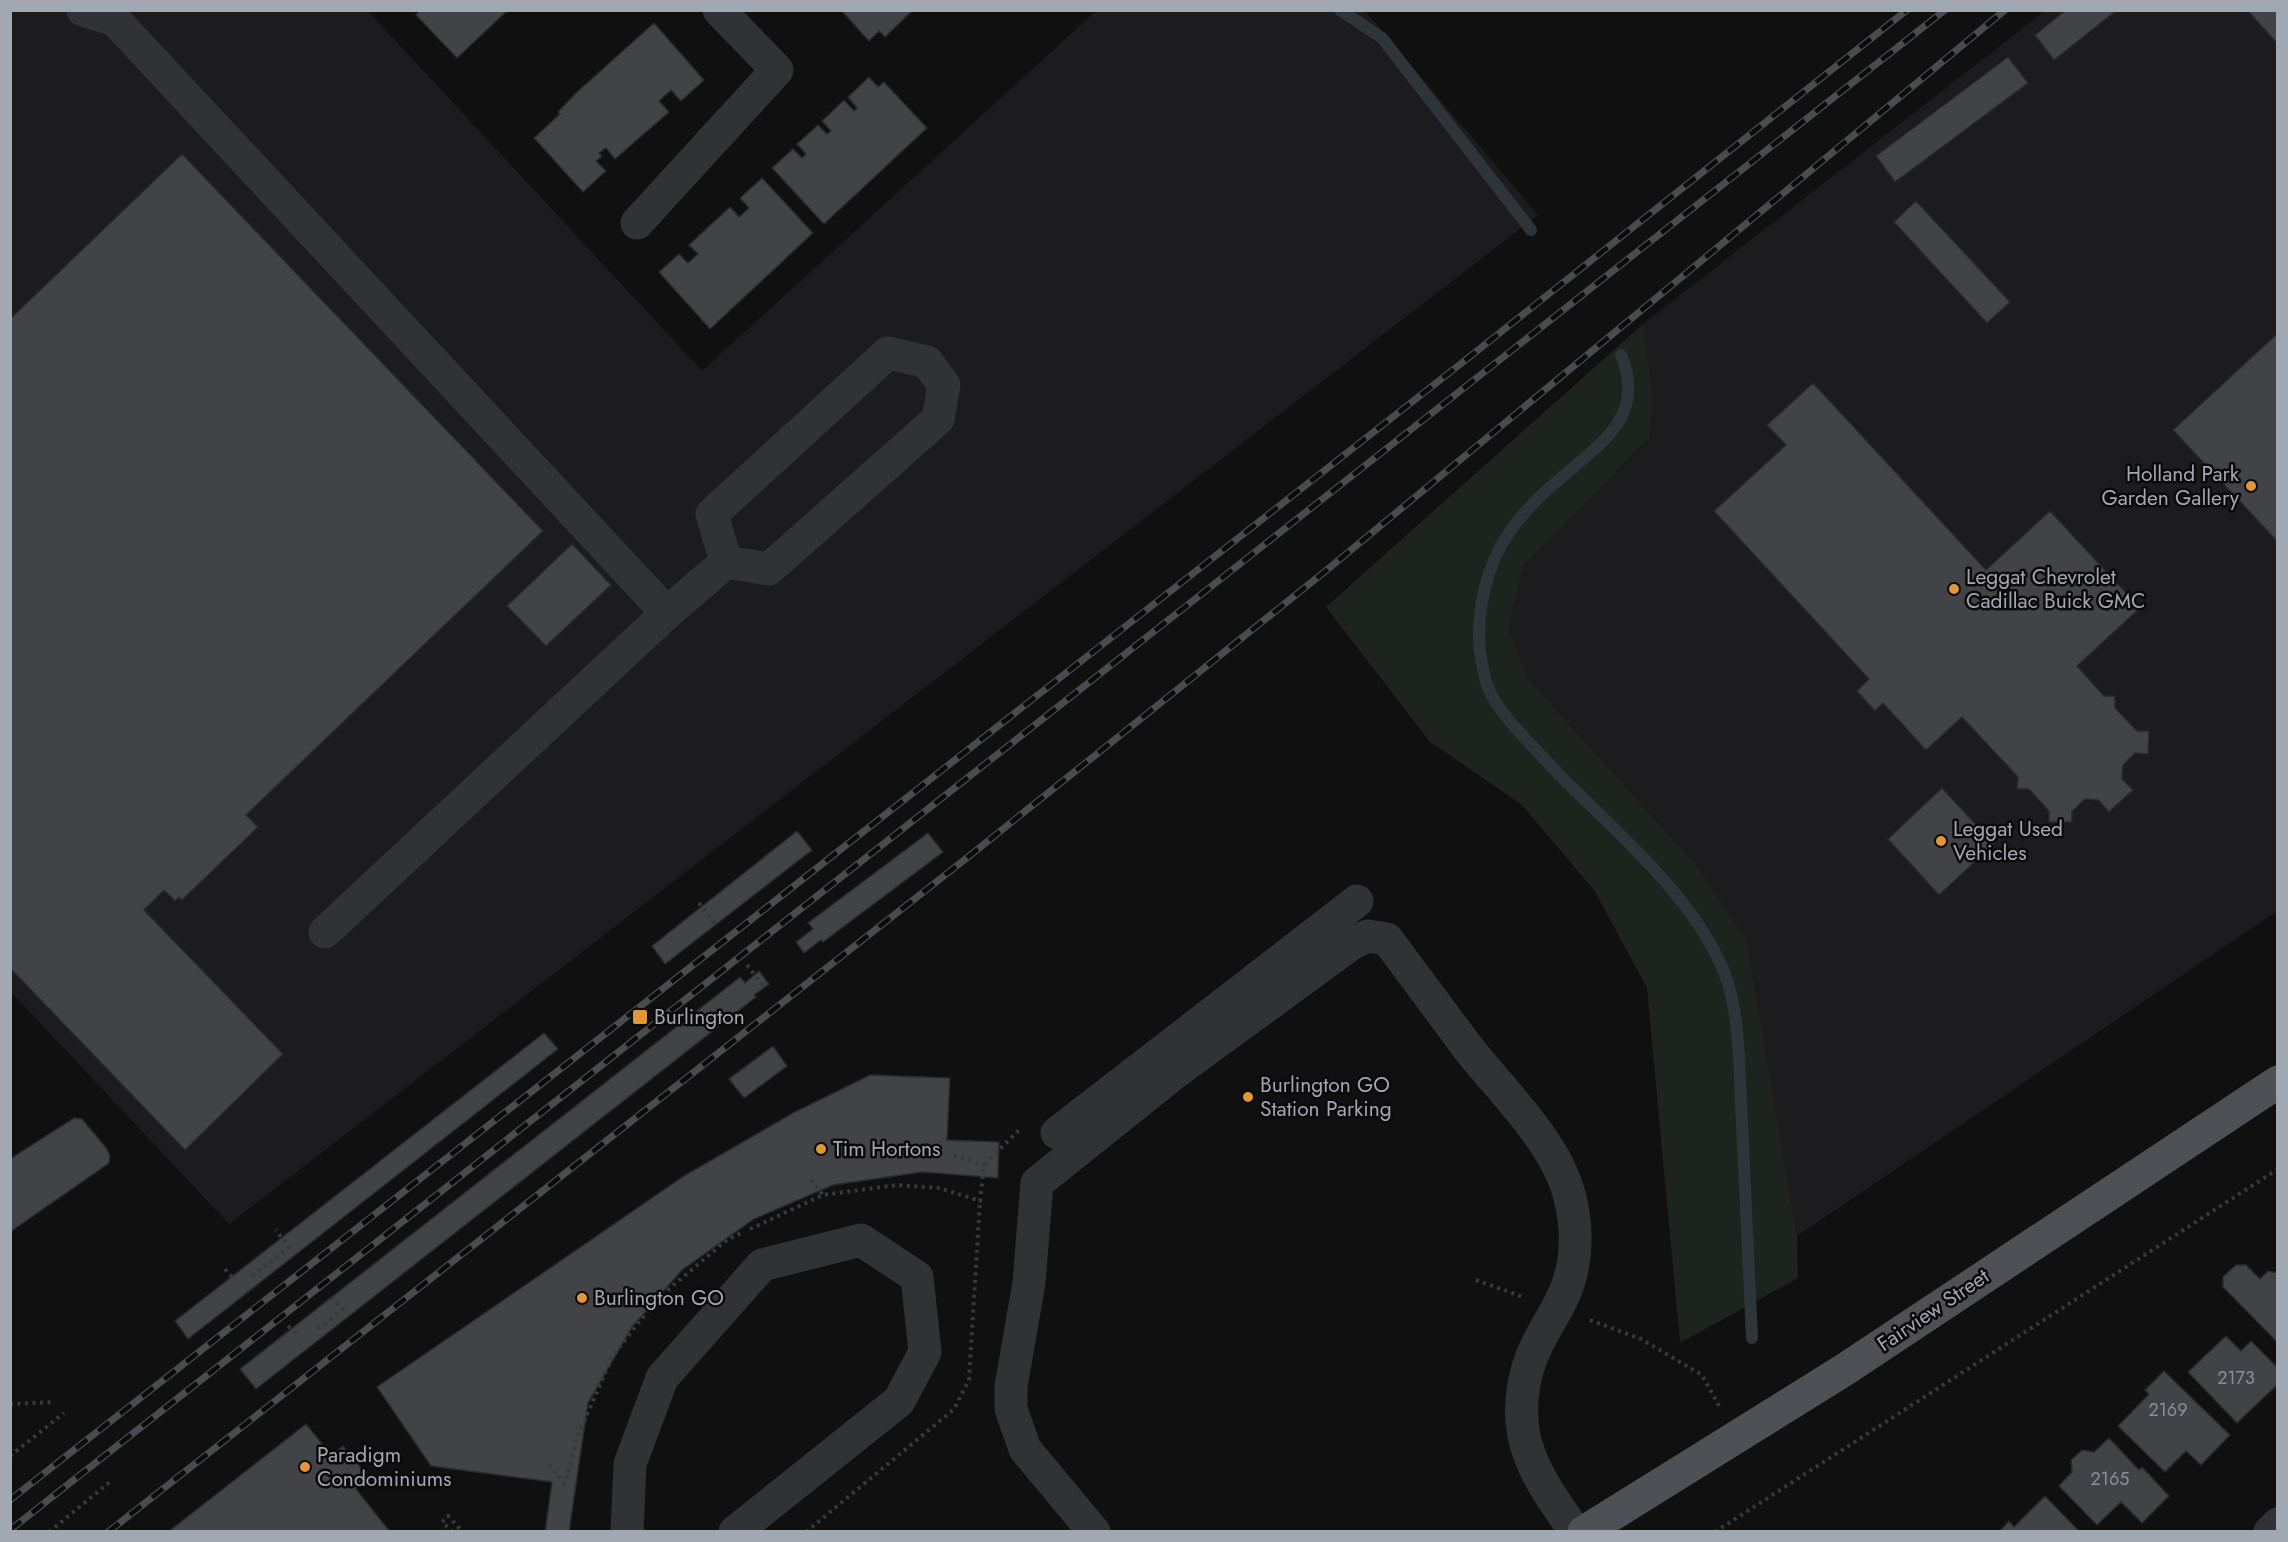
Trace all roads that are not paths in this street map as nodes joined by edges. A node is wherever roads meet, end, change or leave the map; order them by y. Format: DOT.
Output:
graph roads {
  1 [pos="83,10"];
  2 [pos="719,10"];
  3 [pos="637,223"];
  4 [pos="726,562"];
  5 [pos="668,613"];
  6 [pos="1357,901"];
  7 [pos="325,932"];
  8 [pos="2277,1082"];
  9 [pos="1057,1133"];
  10 [pos="2277,1524"];
  11 [pos="627,1532"];
  12 [pos="735,1532"];
  13 [pos="1094,1532"];
  14 [pos="1575,1532"];
  15 [pos="1584,1532"];
  16 [pos="2270,1532"];
  1 -- 5 [label="street"];
  2 -- 3 [label="street"];
  4 -- 4 [label="street"];
  4 -- 5 [label="street"];
  5 -- 7 [label="street"];
  6 -- 9 [label="street"];
  8 -- 15 [label="main road, Fairview Street"];
  10 -- 16 [label="street"];
  11 -- 12 [label="street"];
  13 -- 14 [label="street"];
}
